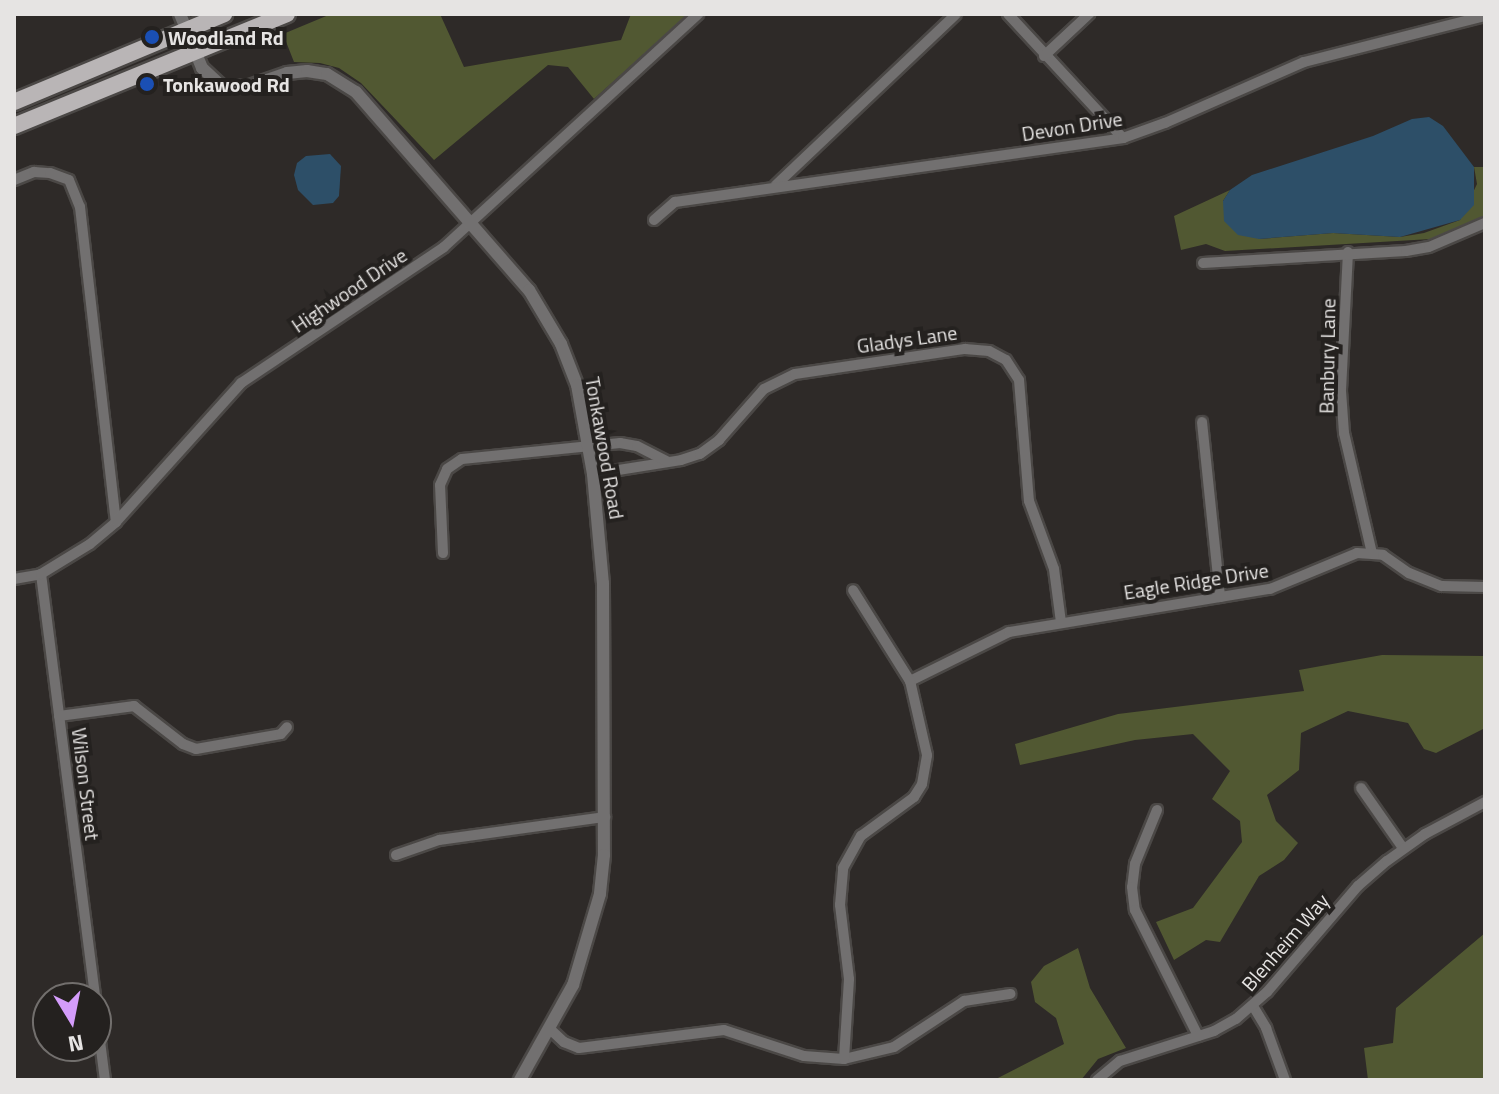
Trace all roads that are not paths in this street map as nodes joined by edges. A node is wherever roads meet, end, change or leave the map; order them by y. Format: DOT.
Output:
graph roads {
  1 [pos="224,14"];
  2 [pos="287,14"];
  3 [pos="698,14"];
  4 [pos="956,14"];
  5 [pos="1008,14"];
  6 [pos="1089,14"];
  7 [pos="1485,16"];
  8 [pos="182,22"];
  9 [pos="194,53"];
  10 [pos="1044,56"];
  11 [pos="14,102"];
  12 [pos="14,126"];
  13 [pos="1123,138"];
  14 [pos="14,180"];
  15 [pos="774,186"];
  16 [pos="654,220"];
  17 [pos="471,222"];
  18 [pos="1485,223"];
  19 [pos="1348,252"];
  20 [pos="1203,263"];
  21 [pos="1202,422"];
  22 [pos="588,445"];
  23 [pos="667,461"];
  24 [pos="593,474"];
  25 [pos="116,522"];
  26 [pos="443,553"];
  27 [pos="1372,553"];
  28 [pos="41,574"];
  29 [pos="14,579"];
  30 [pos="1485,587"];
  31 [pos="853,590"];
  32 [pos="1220,597"];
  33 [pos="1061,622"];
  34 [pos="910,681"];
  35 [pos="59,716"];
  36 [pos="287,727"];
  37 [pos="1361,788"];
  38 [pos="1485,802"];
  39 [pos="1157,810"];
  40 [pos="605,817"];
  41 [pos="1403,848"];
  42 [pos="396,855"];
  43 [pos="93,982"];
  44 [pos="1010,994"];
  45 [pos="1253,1006"];
  46 [pos="551,1030"];
  47 [pos="1198,1036"];
  48 [pos="844,1059"];
  49 [pos="520,1080"];
  50 [pos="1097,1080"];
  51 [pos="1285,1080"];
  1 -- 8 [label="main road"];
  2 -- 9 [label="main road"];
  3 -- 17 [label="street, Highwood Drive"];
  4 -- 15 [label="street"];
  5 -- 10 [label="street"];
  6 -- 10 [label="street"];
  7 -- 13 [label="street, Devon Drive"];
  8 -- 9 [label="street, Tonkawood Road"];
  8 -- 11 [label="main road"];
  9 -- 12 [label="main road"];
  9 -- 17 [label="street, Tonkawood Road"];
  10 -- 13 [label="street"];
  13 -- 15 [label="street, Devon Drive"];
  14 -- 25 [label="street"];
  15 -- 16 [label="street, Devon Drive"];
  17 -- 22 [label="street, Tonkawood Road"];
  17 -- 25 [label="street, Highwood Drive"];
  18 -- 19 [label="street"];
  19 -- 20 [label="street"];
  19 -- 27 [label="street, Banbury Lane"];
  21 -- 32 [label="street"];
  22 -- 23 [label="street"];
  22 -- 24 [label="street, Tonkawood Road"];
  22 -- 26 [label="street"];
  23 -- 24 [label="street, Gladys Lane"];
  23 -- 33 [label="street, Gladys Lane"];
  24 -- 40 [label="street, Tonkawood Road"];
  25 -- 28 [label="street, Highwood Drive"];
  27 -- 30 [label="street"];
  27 -- 32 [label="street, Eagle Ridge Drive"];
  28 -- 29 [label="street, Highwood Drive"];
  28 -- 35 [label="street, Wilson Street"];
  31 -- 34 [label="street"];
  32 -- 33 [label="street, Eagle Ridge Drive"];
  33 -- 34 [label="street, Eagle Ridge Drive"];
  34 -- 48 [label="street"];
  35 -- 36 [label="street"];
  35 -- 43 [label="street, Wilson Street"];
  37 -- 41 [label="street"];
  38 -- 41 [label="street, Blenheim Way"];
  39 -- 47 [label="street"];
  40 -- 42 [label="street"];
  40 -- 46 [label="street, Tonkawood Road"];
  41 -- 45 [label="street, Blenheim Way"];
  44 -- 48 [label="street"];
  45 -- 47 [label="street, Blenheim Way"];
  45 -- 51 [label="street"];
  46 -- 48 [label="street"];
  46 -- 49 [label="street, Tonkawood Road"];
  47 -- 50 [label="street, Blenheim Way"];
}
